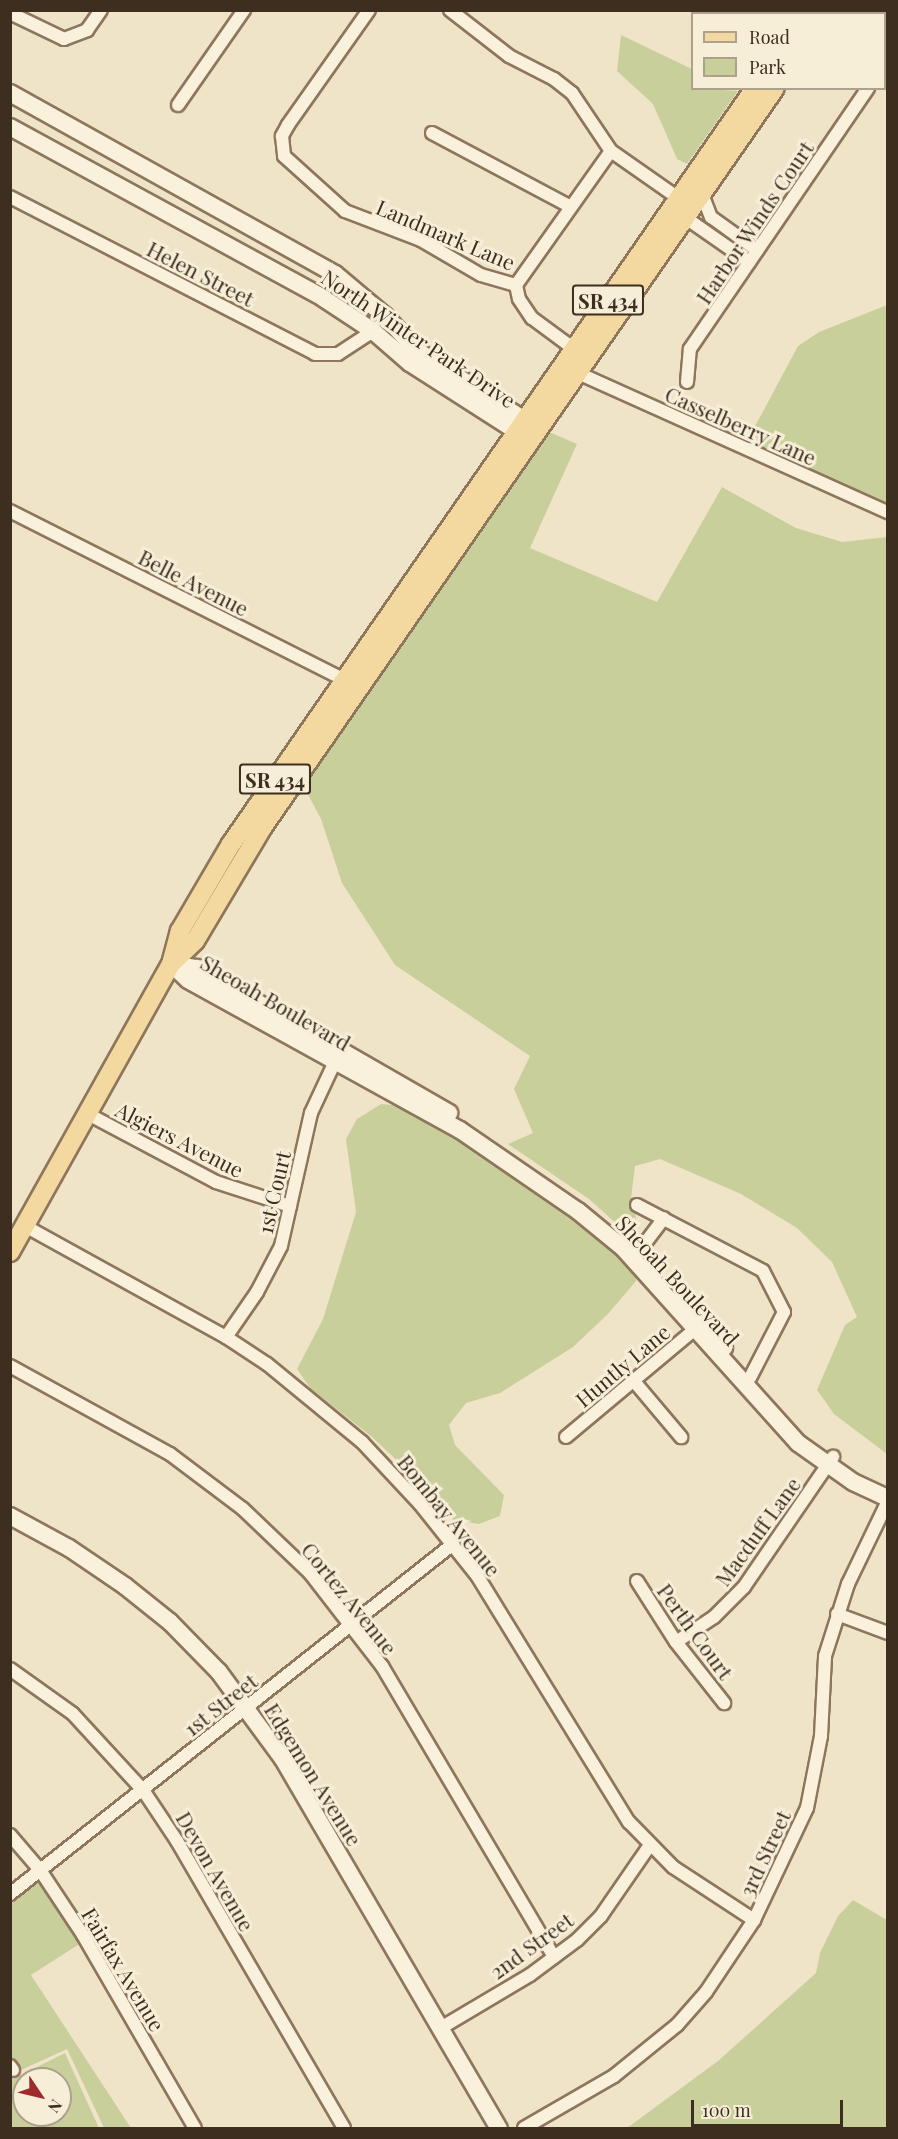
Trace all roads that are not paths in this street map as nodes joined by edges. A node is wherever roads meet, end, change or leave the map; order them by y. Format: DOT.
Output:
graph roads {
  1 [pos="100,10"];
  2 [pos="244,10"];
  3 [pos="369,10"];
  4 [pos="450,10"];
  5 [pos="10,13"];
  6 [pos="753,90"];
  7 [pos="773,90"];
  8 [pos="867,90"];
  9 [pos="10,93"];
  10 [pos="178,105"];
  11 [pos="10,127"];
  12 [pos="432,133"];
  13 [pos="611,151"];
  14 [pos="697,186"];
  15 [pos="10,197"];
  16 [pos="678,198"];
  17 [pos="571,207"];
  18 [pos="686,218"];
  19 [pos="730,230"];
  20 [pos="672,237"];
  21 [pos="722,242"];
  22 [pos="758,250"];
  23 [pos="749,262"];
  24 [pos="516,285"];
  25 [pos="373,331"];
  26 [pos="574,349"];
  27 [pos="578,372"];
  28 [pos="687,382"];
  29 [pos="520,426"];
  30 [pos="535,435"];
  31 [pos="10,511"];
  32 [pos="888,512"];
  33 [pos="396,605"];
  34 [pos="390,645"];
  35 [pos="352,684"];
  36 [pos="171,964"];
  37 [pos="338,1055"];
  38 [pos="88,1114"];
  39 [pos="637,1205"];
  40 [pos="290,1206"];
  41 [pos="664,1218"];
  42 [pos="25,1226"];
  43 [pos="10,1252"];
  44 [pos="637,1255"];
  45 [pos="699,1326"];
  46 [pos="226,1337"];
  47 [pos="10,1366"];
  48 [pos="750,1378"];
  49 [pos="633,1380"];
  50 [pos="566,1437"];
  51 [pos="681,1437"];
  52 [pos="830,1462"];
  53 [pos="888,1488"];
  54 [pos="888,1499"];
  55 [pos="10,1516"];
  56 [pos="453,1544"];
  57 [pos="637,1581"];
  58 [pos="837,1614"];
  59 [pos="352,1624"];
  60 [pos="888,1633"];
  61 [pos="675,1642"];
  62 [pos="10,1670"];
  63 [pos="724,1703"];
  64 [pos="247,1707"];
  65 [pos="142,1790"];
  66 [pos="10,1835"];
  67 [pos="650,1845"];
  68 [pos="40,1870"];
  69 [pos="10,1894"];
  70 [pos="754,1920"];
  71 [pos="554,1957"];
  72 [pos="439,2029"];
  73 [pos="195,2128"];
  74 [pos="344,2128"];
  75 [pos="499,2128"];
  76 [pos="524,2128"];
  1 -- 5 [label="street"];
  2 -- 10 [label="street"];
  3 -- 24 [label="street, Landmark Lane"];
  4 -- 13 [label="street"];
  6 -- 14 [label="main road, SR 434"];
  7 -- 14 [label="main road, SR 434"];
  8 -- 22 [label="street, Harbor Winds Court"];
  9 -- 29 [label="street, North Winter Park Drive"];
  11 -- 25 [label="street, North Winter Park Drive"];
  12 -- 17 [label="street"];
  13 -- 16 [label="street"];
  13 -- 17 [label="street, Landmark Lane"];
  14 -- 16 [label="main road, SR 434"];
  14 -- 18 [label="main road"];
  14 -- 19 [label="street"];
  15 -- 25 [label="street, Helen Street"];
  16 -- 20 [label="main road"];
  16 -- 26 [label="main road, SR 434"];
  17 -- 24 [label="street, Landmark Lane"];
  18 -- 20 [label="main road, SR 434"];
  18 -- 21 [label="street"];
  19 -- 21 [label="street"];
  19 -- 22 [label="street"];
  20 -- 27 [label="main road, SR 434"];
  21 -- 23 [label="street"];
  22 -- 23 [label="street, Harbor Winds Court"];
  23 -- 28 [label="street, Harbor Winds Court"];
  24 -- 26 [label="street"];
  25 -- 29 [label="street, North Winter Park Drive"];
  26 -- 29 [label="main road, SR 434"];
  27 -- 30 [label="main road, SR 434"];
  27 -- 32 [label="street, Casselberry Lane"];
  29 -- 30 [label="street, North Winter Park Drive"];
  29 -- 33 [label="main road, SR 434"];
  30 -- 34 [label="main road, SR 434"];
  31 -- 35 [label="street, Belle Avenue"];
  33 -- 34 [label="main road"];
  33 -- 35 [label="main road, SR 434"];
  34 -- 35 [label="main road, SR 434"];
  35 -- 36 [label="main road, SR 434"];
  36 -- 37 [label="street, Sheoah Boulevard"];
  36 -- 38 [label="main road, SR 434"];
  37 -- 40 [label="street, 1st Court"];
  37 -- 44 [label="street, Sheoah Boulevard"];
  38 -- 40 [label="street, Algiers Avenue"];
  38 -- 42 [label="main road, SR 434"];
  39 -- 41 [label="street"];
  40 -- 46 [label="street, 1st Court"];
  41 -- 44 [label="street"];
  41 -- 48 [label="street"];
  42 -- 43 [label="main road, SR 434"];
  42 -- 46 [label="street, Bombay Avenue"];
  44 -- 45 [label="street, Sheoah Boulevard"];
  45 -- 48 [label="street, Sheoah Boulevard"];
  45 -- 49 [label="street, Huntly Lane"];
  45 -- 52 [label="street, Sheoah Boulevard"];
  46 -- 56 [label="street, Bombay Avenue"];
  47 -- 59 [label="street, Cortez Avenue"];
  48 -- 52 [label="street, Sheoah Boulevard"];
  49 -- 50 [label="street, Huntly Lane"];
  49 -- 51 [label="street"];
  52 -- 53 [label="street, Sheoah Boulevard"];
  52 -- 54 [label="street, Sheoah Boulevard"];
  52 -- 61 [label="street, Macduff Lane"];
  54 -- 58 [label="street, 3rd Street"];
  55 -- 64 [label="street, Edgemon Avenue"];
  56 -- 59 [label="street, 1st Street"];
  56 -- 67 [label="street, Bombay Avenue"];
  57 -- 61 [label="street, Perth Court"];
  58 -- 60 [label="street"];
  58 -- 70 [label="street, 3rd Street"];
  59 -- 64 [label="street, 1st Street"];
  59 -- 71 [label="street, Cortez Avenue"];
  61 -- 63 [label="street, Perth Court"];
  62 -- 65 [label="street, Devon Avenue"];
  64 -- 65 [label="street, 1st Street"];
  64 -- 72 [label="street, Edgemon Avenue"];
  65 -- 68 [label="street, 1st Street"];
  65 -- 74 [label="street, Devon Avenue"];
  66 -- 68 [label="street, Fairfax Avenue"];
  67 -- 70 [label="street, Bombay Avenue"];
  67 -- 71 [label="street, 2nd Street"];
  68 -- 69 [label="street, 1st Street"];
  68 -- 73 [label="street, Fairfax Avenue"];
  70 -- 76 [label="street, 3rd Street"];
  71 -- 72 [label="street, 2nd Street"];
  72 -- 75 [label="street, Edgemon Avenue"];
}
